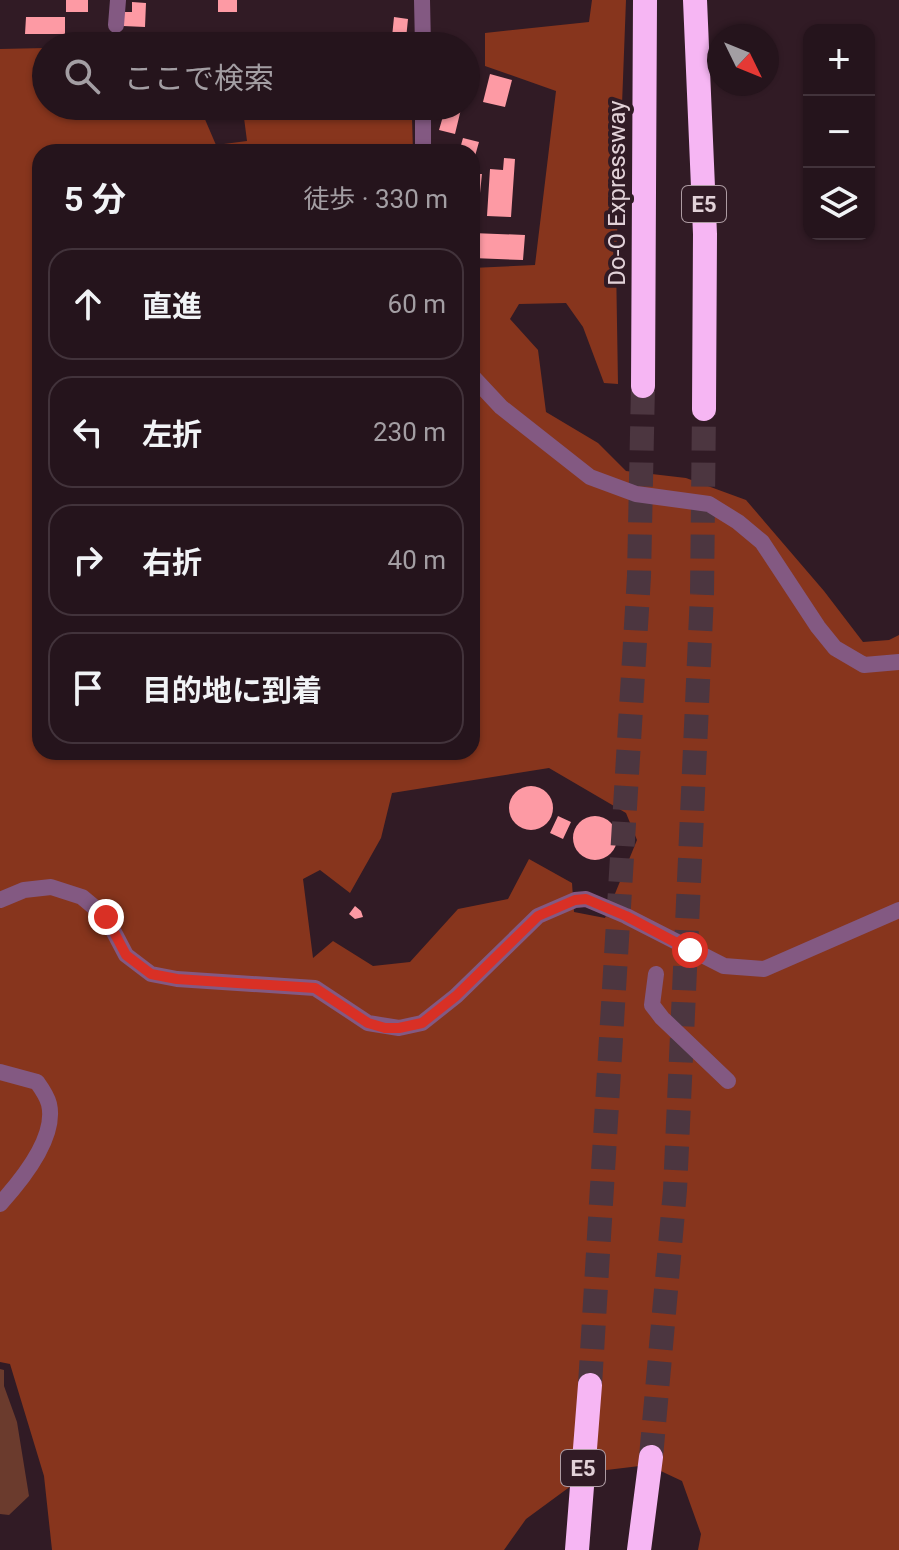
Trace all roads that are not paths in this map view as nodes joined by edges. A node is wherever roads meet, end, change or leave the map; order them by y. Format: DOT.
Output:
graph roads {
  1 [pos="118,0"];
  2 [pos="422,0"];
  3 [pos="645,0"];
  4 [pos="695,0"];
  5 [pos="116,25"];
  6 [pos="423,32"];
  7 [pos="423,120"];
  8 [pos="423,144"];
  9 [pos="480,385"];
  10 [pos="643,386"];
  11 [pos="704,409"];
  12 [pos="899,662"];
  13 [pos="0,900"];
  14 [pos="899,910"];
  15 [pos="656,974"];
  16 [pos="0,1072"];
  17 [pos="728,1081"];
  18 [pos="0,1204"];
  19 [pos="590,1385"];
  20 [pos="651,1457"];
  21 [pos="577,1550"];
  22 [pos="639,1550"];
  1 -- 5 [label="street"];
  2 -- 6 [label="street"];
  3 -- 10 [label="highway, Do-O Expressway"];
  4 -- 11 [label="highway, E5"];
  7 -- 8 [label="street"];
  9 -- 12 [label="street"];
  13 -- 14 [label="street"];
  15 -- 17 [label="street"];
  16 -- 18 [label="street"];
  19 -- 21 [label="highway, E5"];
  20 -- 22 [label="highway"];
}
